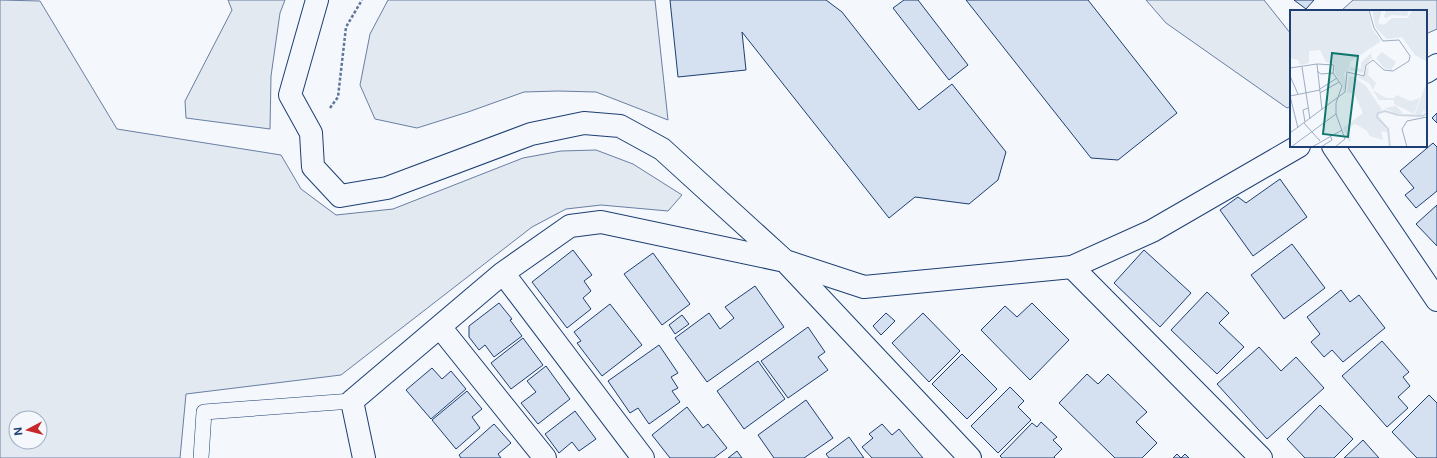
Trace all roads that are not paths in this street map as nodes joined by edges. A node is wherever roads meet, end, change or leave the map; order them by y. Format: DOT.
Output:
graph roads {
  1 [pos="317,0"];
  2 [pos="1437,65"];
  3 [pos="1427,71"];
  4 [pos="1297,147"];
  5 [pos="1334,147"];
  6 [pos="785,261"];
  7 [pos="1072,267"];
  8 [pos="503,273"];
  9 [pos="1437,300"];
  10 [pos="440,327"];
  11 [pos="352,401"];
  12 [pos="201,458"];
  13 [pos="364,458"];
  14 [pos="545,458"];
  15 [pos="642,458"];
  16 [pos="970,458"];
  17 [pos="1261,458"];
  1 -- 6 [label="street"];
  2 -- 3 [label="street"];
  4 -- 7 [label="street"];
  5 -- 9 [label="street"];
  6 -- 7 [label="street"];
  6 -- 8 [label="street"];
  6 -- 16 [label="street"];
  7 -- 17 [label="street"];
  8 -- 10 [label="street"];
  8 -- 15 [label="street"];
  10 -- 11 [label="street"];
  10 -- 14 [label="street"];
  11 -- 12 [label="lane"];
  11 -- 13 [label="street"];
}
